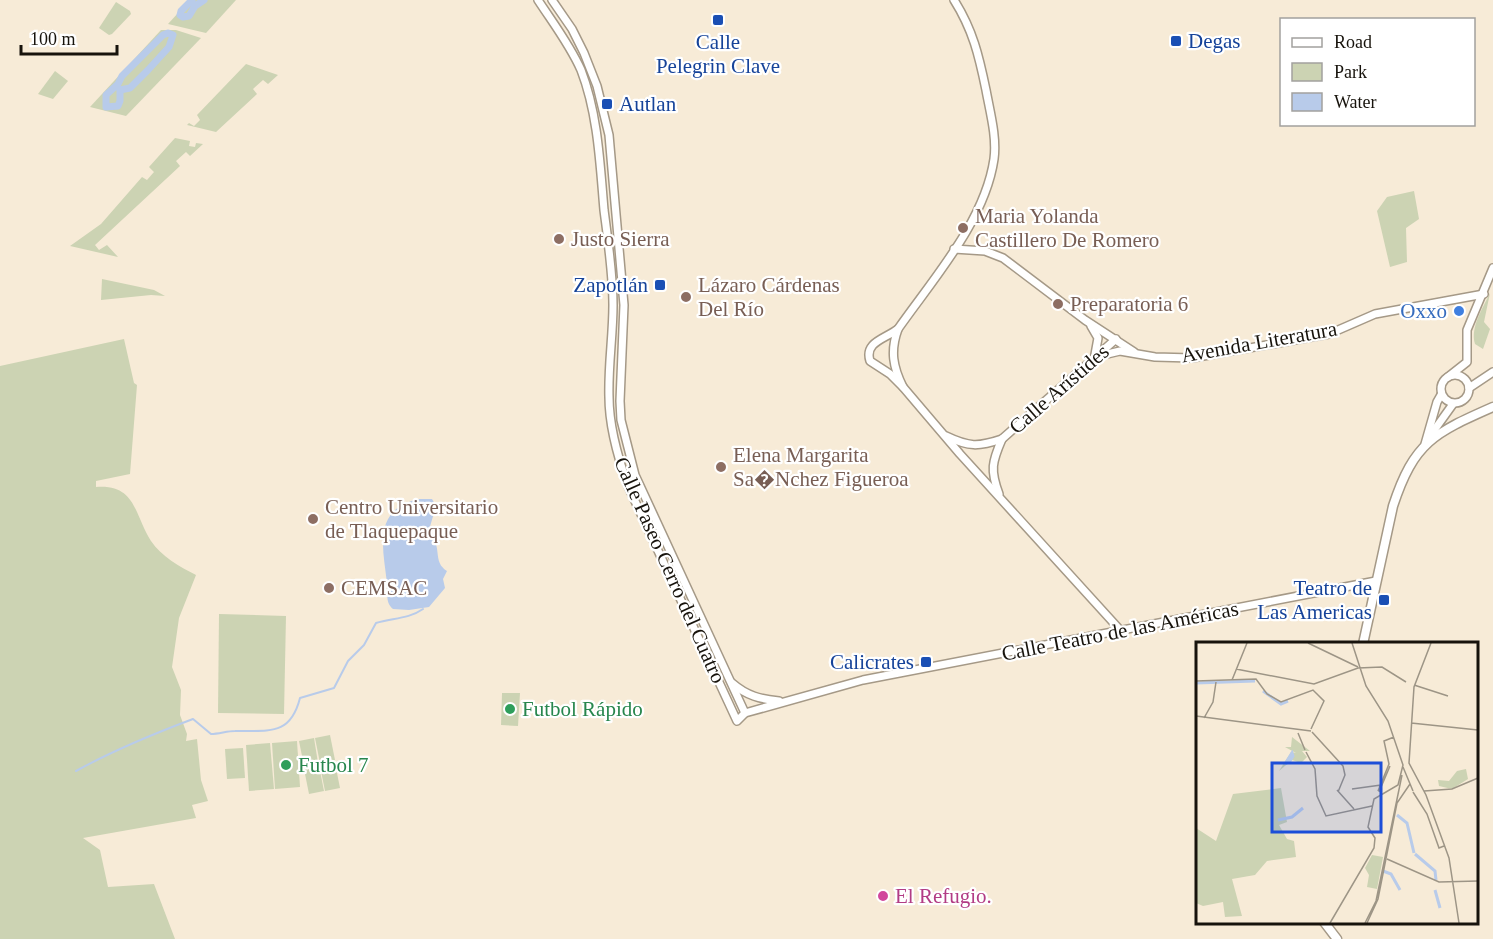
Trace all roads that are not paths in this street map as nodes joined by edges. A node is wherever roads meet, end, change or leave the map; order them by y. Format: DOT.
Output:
graph roads {
  1 [pos="538,0"];
  2 [pos="552,0"];
  3 [pos="954,0"];
  4 [pos="954,249"];
  5 [pos="1493,268"];
  6 [pos="1484,294"];
  7 [pos="1085,320"];
  8 [pos="898,329"];
  9 [pos="1116,339"];
  10 [pos="877,342"];
  11 [pos="892,350"];
  12 [pos="1136,353"];
  13 [pos="1097,358"];
  14 [pos="893,360"];
  15 [pos="881,369"];
  16 [pos="1493,372"];
  17 [pos="1448,377"];
  18 [pos="903,387"];
  19 [pos="1469,388"];
  20 [pos="1441,395"];
  21 [pos="1453,404"];
  22 [pos="1493,407"];
  23 [pos="944,435"];
  24 [pos="1002,439"];
  25 [pos="965,444"];
  26 [pos="1425,444"];
  27 [pos="982,446"];
  28 [pos="960,454"];
  29 [pos="994,457"];
  30 [pos="992,467"];
  31 [pos="975,471"];
  32 [pos="1000,496"];
  33 [pos="1376,581"];
  34 [pos="1121,631"];
  35 [pos="1362,642"];
  36 [pos="729,679"];
  37 [pos="783,701"];
  38 [pos="745,713"];
  39 [pos="1325,924"];
  40 [pos="1336,939"];
  1 -- 38 [label="street, Calle Paseo Cerro del Cuatro"];
  2 -- 36 [label="street, Calle Paseo Cerro del Cuatro"];
  3 -- 4 [label="street"];
  4 -- 7 [label="street, Avenida Literatura"];
  4 -- 8 [label="street"];
  5 -- 6 [label="street"];
  6 -- 12 [label="street, Avenida Literatura"];
  6 -- 17 [label="street"];
  7 -- 9 [label="street, Avenida Literatura"];
  7 -- 13 [label="street"];
  8 -- 10 [label="street"];
  8 -- 11 [label="street"];
  9 -- 12 [label="street, Avenida Literatura"];
  9 -- 13 [label="street, Calle Arístides"];
  10 -- 11 [label="street"];
  10 -- 15 [label="street"];
  11 -- 14 [label="street"];
  12 -- 13 [label="street"];
  13 -- 24 [label="street, Calle Arístides"];
  14 -- 15 [label="street"];
  14 -- 18 [label="street"];
  15 -- 18 [label="street"];
  16 -- 19 [label="street"];
  17 -- 19 [label="street"];
  17 -- 20 [label="street"];
  18 -- 23 [label="street"];
  19 -- 21 [label="street"];
  20 -- 21 [label="street"];
  20 -- 26 [label="street"];
  21 -- 26 [label="street"];
  22 -- 26 [label="main road"];
  23 -- 25 [label="street"];
  23 -- 28 [label="street"];
  24 -- 27 [label="street, Calle Arístides"];
  24 -- 29 [label="street, Calle Arístides"];
  25 -- 27 [label="street"];
  25 -- 28 [label="street"];
  26 -- 33 [label="main road"];
  27 -- 29 [label="street"];
  28 -- 31 [label="street"];
  29 -- 30 [label="street"];
  30 -- 31 [label="street"];
  30 -- 32 [label="street"];
  31 -- 32 [label="street"];
  32 -- 34 [label="street"];
  33 -- 34 [label="street, Calle Teatro de las Américas"];
  33 -- 35 [label="main road"];
  34 -- 37 [label="street, Calle Teatro de las Américas"];
  36 -- 37 [label="street"];
  36 -- 38 [label="street, Calle Paseo Cerro del Cuatro"];
  37 -- 38 [label="street, Calle Teatro de las Américas"];
  39 -- 40 [label="main road"];
}
